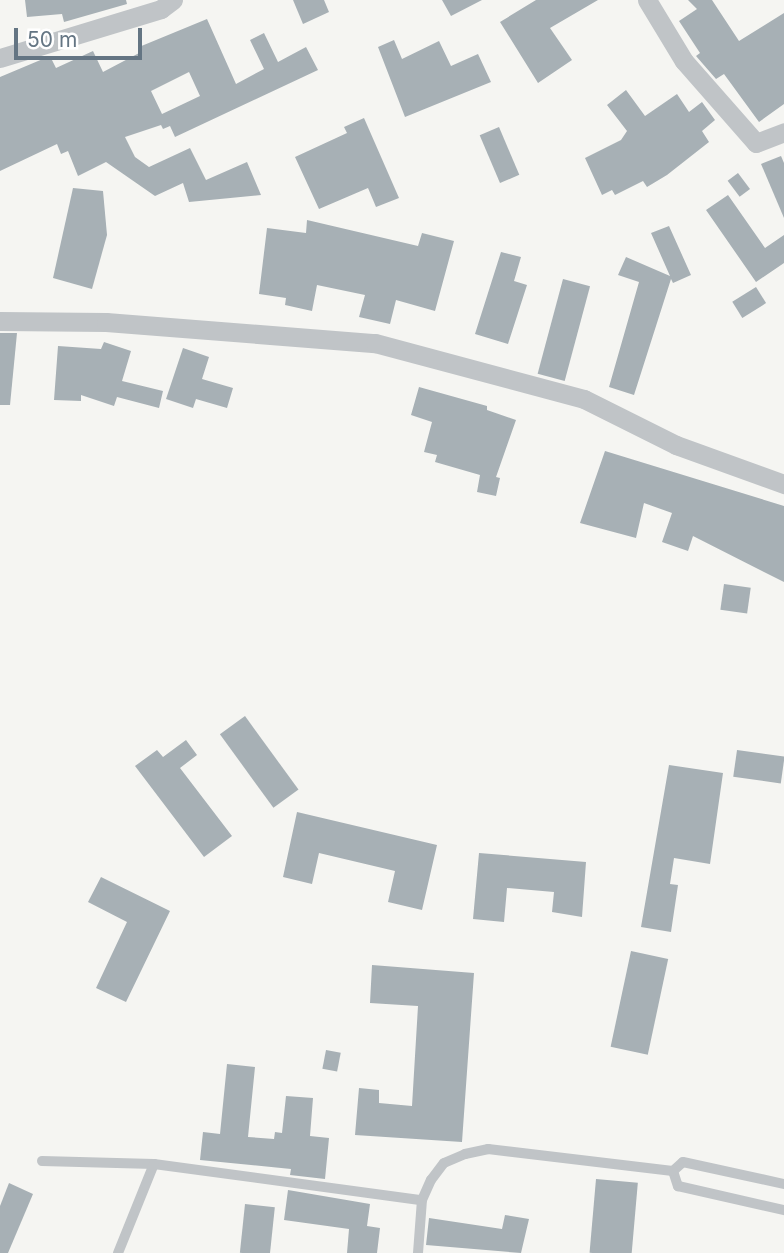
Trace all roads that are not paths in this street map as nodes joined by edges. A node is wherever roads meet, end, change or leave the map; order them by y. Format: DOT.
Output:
graph roads {
  1 [pos="647,0"];
  2 [pos="162,3"];
  3 [pos="0,58"];
  4 [pos="784,132"];
  5 [pos="0,321"];
  6 [pos="784,484"];
  7 [pos="42,1161"];
  8 [pos="154,1164"];
  9 [pos="673,1171"];
  10 [pos="784,1184"];
  11 [pos="422,1200"];
  12 [pos="784,1210"];
  13 [pos="118,1253"];
  14 [pos="418,1253"];
  1 -- 4 [label="street"];
  2 -- 3 [label="street"];
  5 -- 6 [label="street"];
  7 -- 8 [label="lane"];
  8 -- 11 [label="lane"];
  8 -- 13 [label="lane"];
  9 -- 10 [label="lane"];
  9 -- 11 [label="lane"];
  9 -- 12 [label="lane"];
  11 -- 14 [label="lane"];
}
